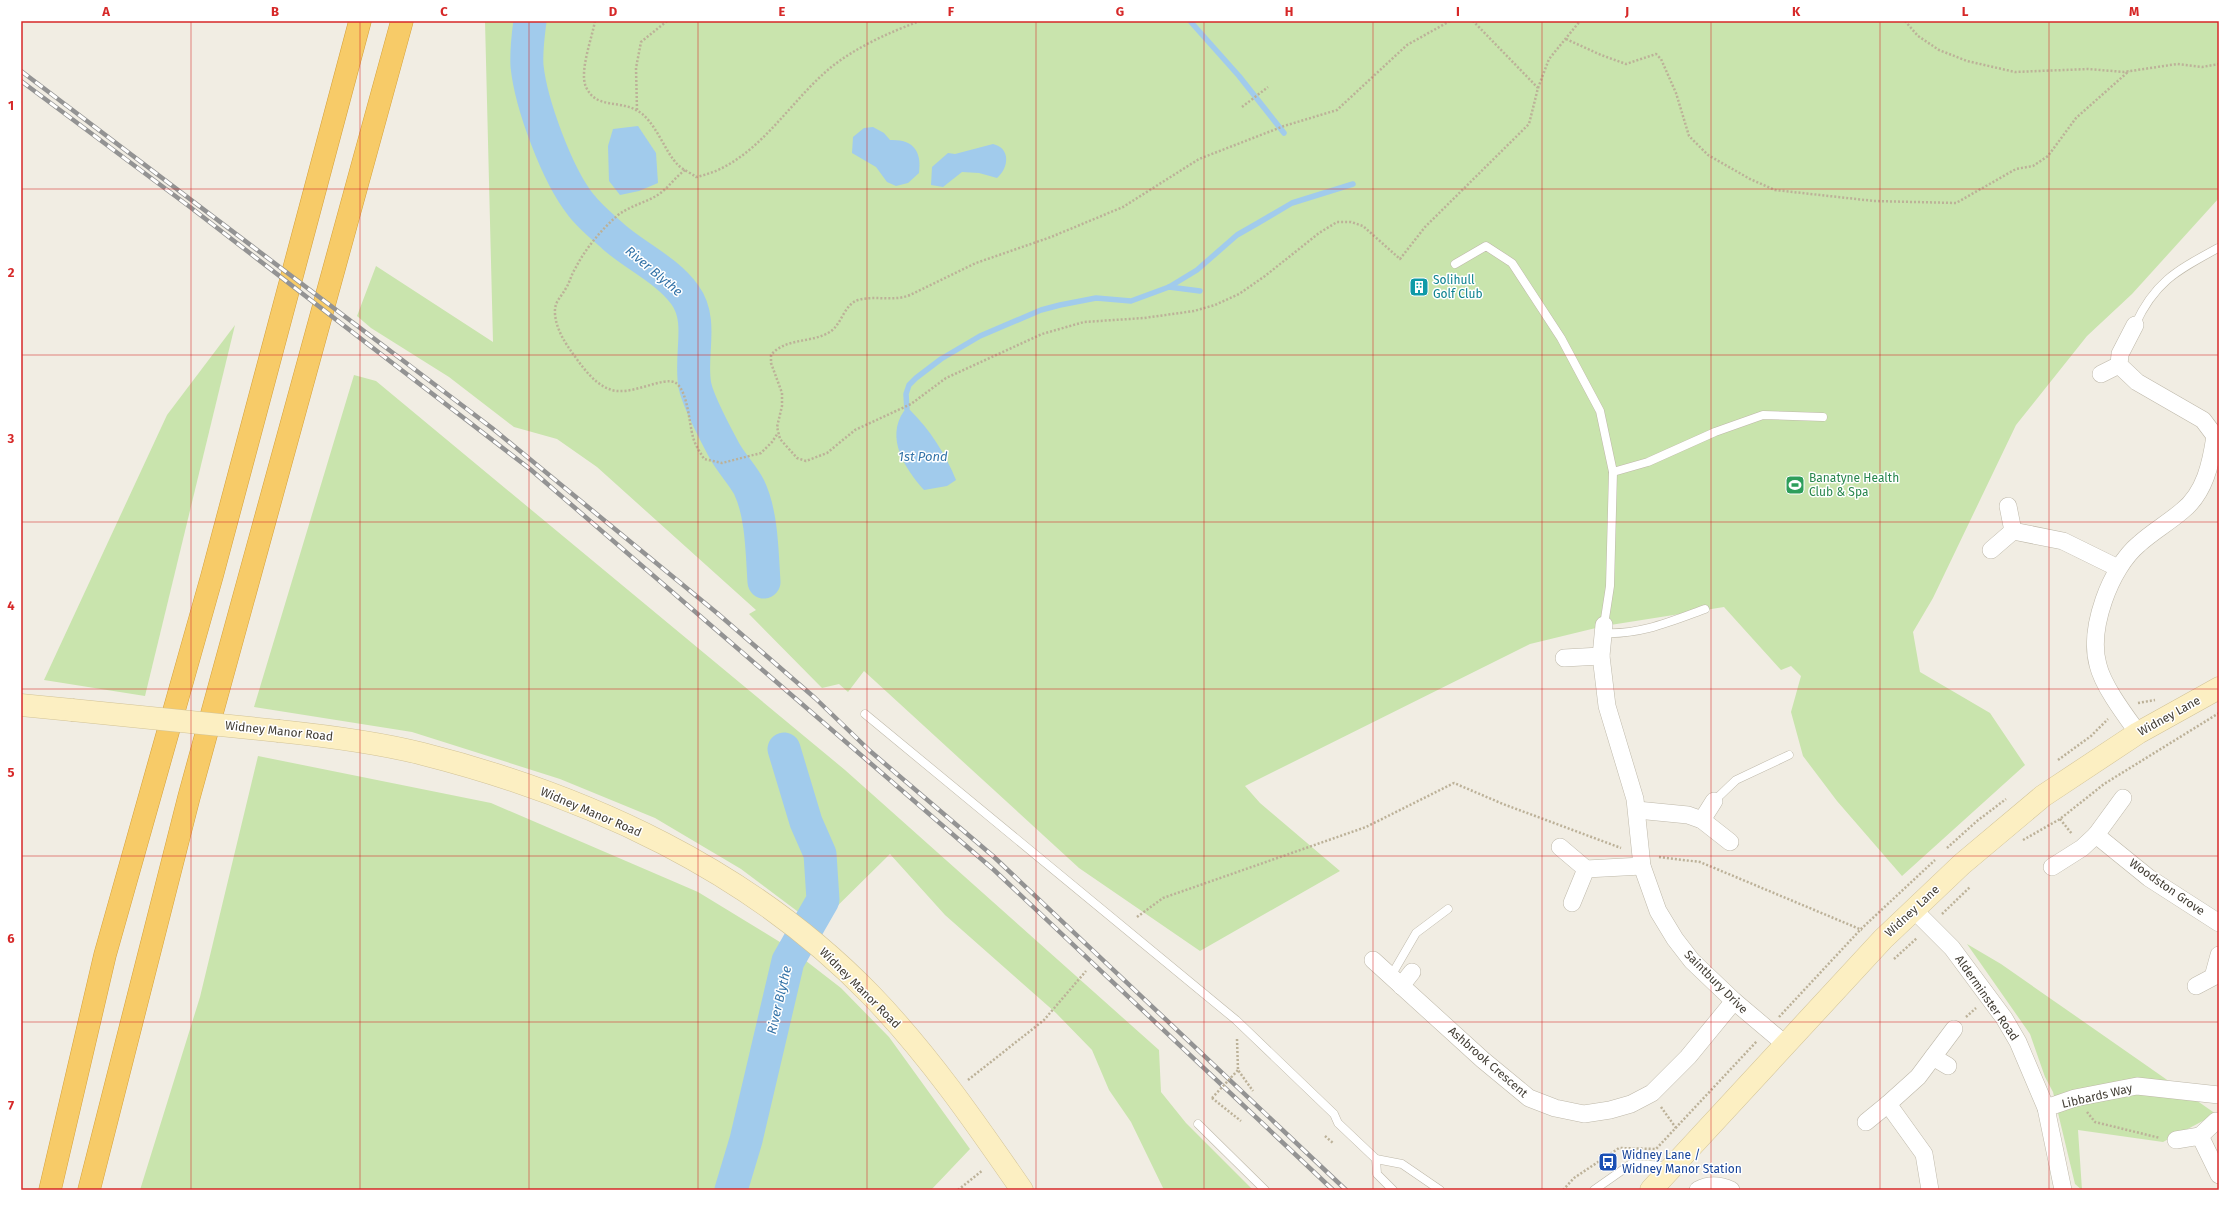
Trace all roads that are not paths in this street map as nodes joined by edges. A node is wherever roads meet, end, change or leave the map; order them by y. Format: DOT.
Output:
graph roads {
  1 [pos="360,21"];
  2 [pos="402,21"];
  3 [pos="2218,248"];
  4 [pos="1455,264"];
  5 [pos="2135,325"];
  6 [pos="2119,365"];
  7 [pos="2100,374"];
  8 [pos="1823,417"];
  9 [pos="2217,435"];
  10 [pos="1613,472"];
  11 [pos="2008,506"];
  12 [pos="2013,531"];
  13 [pos="1991,550"];
  14 [pos="2118,568"];
  15 [pos="1705,609"];
  16 [pos="1604,629"];
  17 [pos="1601,656"];
  18 [pos="1564,658"];
  19 [pos="2219,688"];
  20 [pos="21,705"];
  21 [pos="865,714"];
  22 [pos="2138,733"];
  23 [pos="1789,755"];
  24 [pos="2123,798"];
  25 [pos="1714,801"];
  26 [pos="1637,810"];
  27 [pos="1702,820"];
  28 [pos="2096,834"];
  29 [pos="1730,842"];
  30 [pos="1560,847"];
  31 [pos="1641,860"];
  32 [pos="2052,867"];
  33 [pos="1586,869"];
  34 [pos="1572,903"];
  35 [pos="1448,909"];
  36 [pos="1914,910"];
  37 [pos="2219,923"];
  38 [pos="2219,955"];
  39 [pos="1373,960"];
  40 [pos="1412,972"];
  41 [pos="2216,980"];
  42 [pos="1396,981"];
  43 [pos="2196,986"];
  44 [pos="1734,1001"];
  45 [pos="1954,1029"];
  46 [pos="1785,1044"];
  47 [pos="1933,1058"];
  48 [pos="1948,1066"];
  49 [pos="2219,1095"];
  50 [pos="1888,1104"];
  51 [pos="2046,1108"];
  52 [pos="2216,1121"];
  53 [pos="1866,1122"];
  54 [pos="1198,1124"];
  55 [pos="2200,1136"];
  56 [pos="2176,1140"];
  57 [pos="1376,1159"];
  58 [pos="1672,1166"];
  59 [pos="2219,1175"];
  60 [pos="50,1190"];
  61 [pos="89,1190"];
  62 [pos="1022,1190"];
  63 [pos="1265,1190"];
  64 [pos="1393,1190"];
  65 [pos="1440,1190"];
  66 [pos="1594,1190"];
  67 [pos="1651,1190"];
  68 [pos="1698,1190"];
  69 [pos="1731,1190"];
  70 [pos="1930,1190"];
  71 [pos="2063,1190"];
  1 -- 60 [label="highway"];
  2 -- 61 [label="highway"];
  3 -- 5 [label="lane"];
  4 -- 10 [label="lane"];
  5 -- 6 [label="street"];
  6 -- 7 [label="street"];
  6 -- 9 [label="street"];
  8 -- 10 [label="lane"];
  9 -- 14 [label="street"];
  10 -- 16 [label="lane"];
  11 -- 12 [label="street"];
  12 -- 13 [label="street"];
  12 -- 14 [label="street"];
  14 -- 22 [label="street"];
  15 -- 16 [label="lane"];
  16 -- 17 [label="street, Saintbury Drive"];
  17 -- 18 [label="street"];
  17 -- 26 [label="street, Saintbury Drive"];
  19 -- 22 [label="street, Widney Lane"];
  20 -- 62 [label="street, Widney Manor Road, bridge"];
  21 -- 57 [label="lane"];
  22 -- 36 [label="street, Widney Lane"];
  23 -- 25 [label="lane"];
  24 -- 28 [label="street"];
  25 -- 27 [label="street"];
  26 -- 27 [label="street"];
  26 -- 31 [label="street, Saintbury Drive"];
  27 -- 29 [label="street"];
  28 -- 32 [label="street"];
  28 -- 37 [label="street, Woodston Grove"];
  30 -- 33 [label="street"];
  31 -- 33 [label="street"];
  31 -- 44 [label="street, Saintbury Drive"];
  33 -- 34 [label="street"];
  35 -- 42 [label="lane"];
  36 -- 46 [label="street, Widney Lane"];
  36 -- 51 [label="street, Alderminster Road"];
  38 -- 41 [label="street"];
  39 -- 42 [label="street, Ashbrook Crescent"];
  40 -- 42 [label="street"];
  41 -- 43 [label="street"];
  42 -- 44 [label="street, Ashbrook Crescent"];
  44 -- 46 [label="street, Saintbury Drive"];
  45 -- 47 [label="street"];
  46 -- 58 [label="street, Widney Lane"];
  47 -- 48 [label="street"];
  47 -- 50 [label="street"];
  49 -- 51 [label="street, Libbards Way"];
  50 -- 53 [label="street"];
  50 -- 70 [label="street"];
  51 -- 71 [label="street, Alderminster Road"];
  52 -- 55 [label="street"];
  54 -- 63 [label="lane"];
  55 -- 56 [label="street"];
  55 -- 59 [label="street"];
  57 -- 64 [label="lane"];
  57 -- 65 [label="lane"];
  58 -- 66 [label="lane"];
  58 -- 67 [label="street, Widney Lane"];
  68 -- 69 [label="street"];
}
